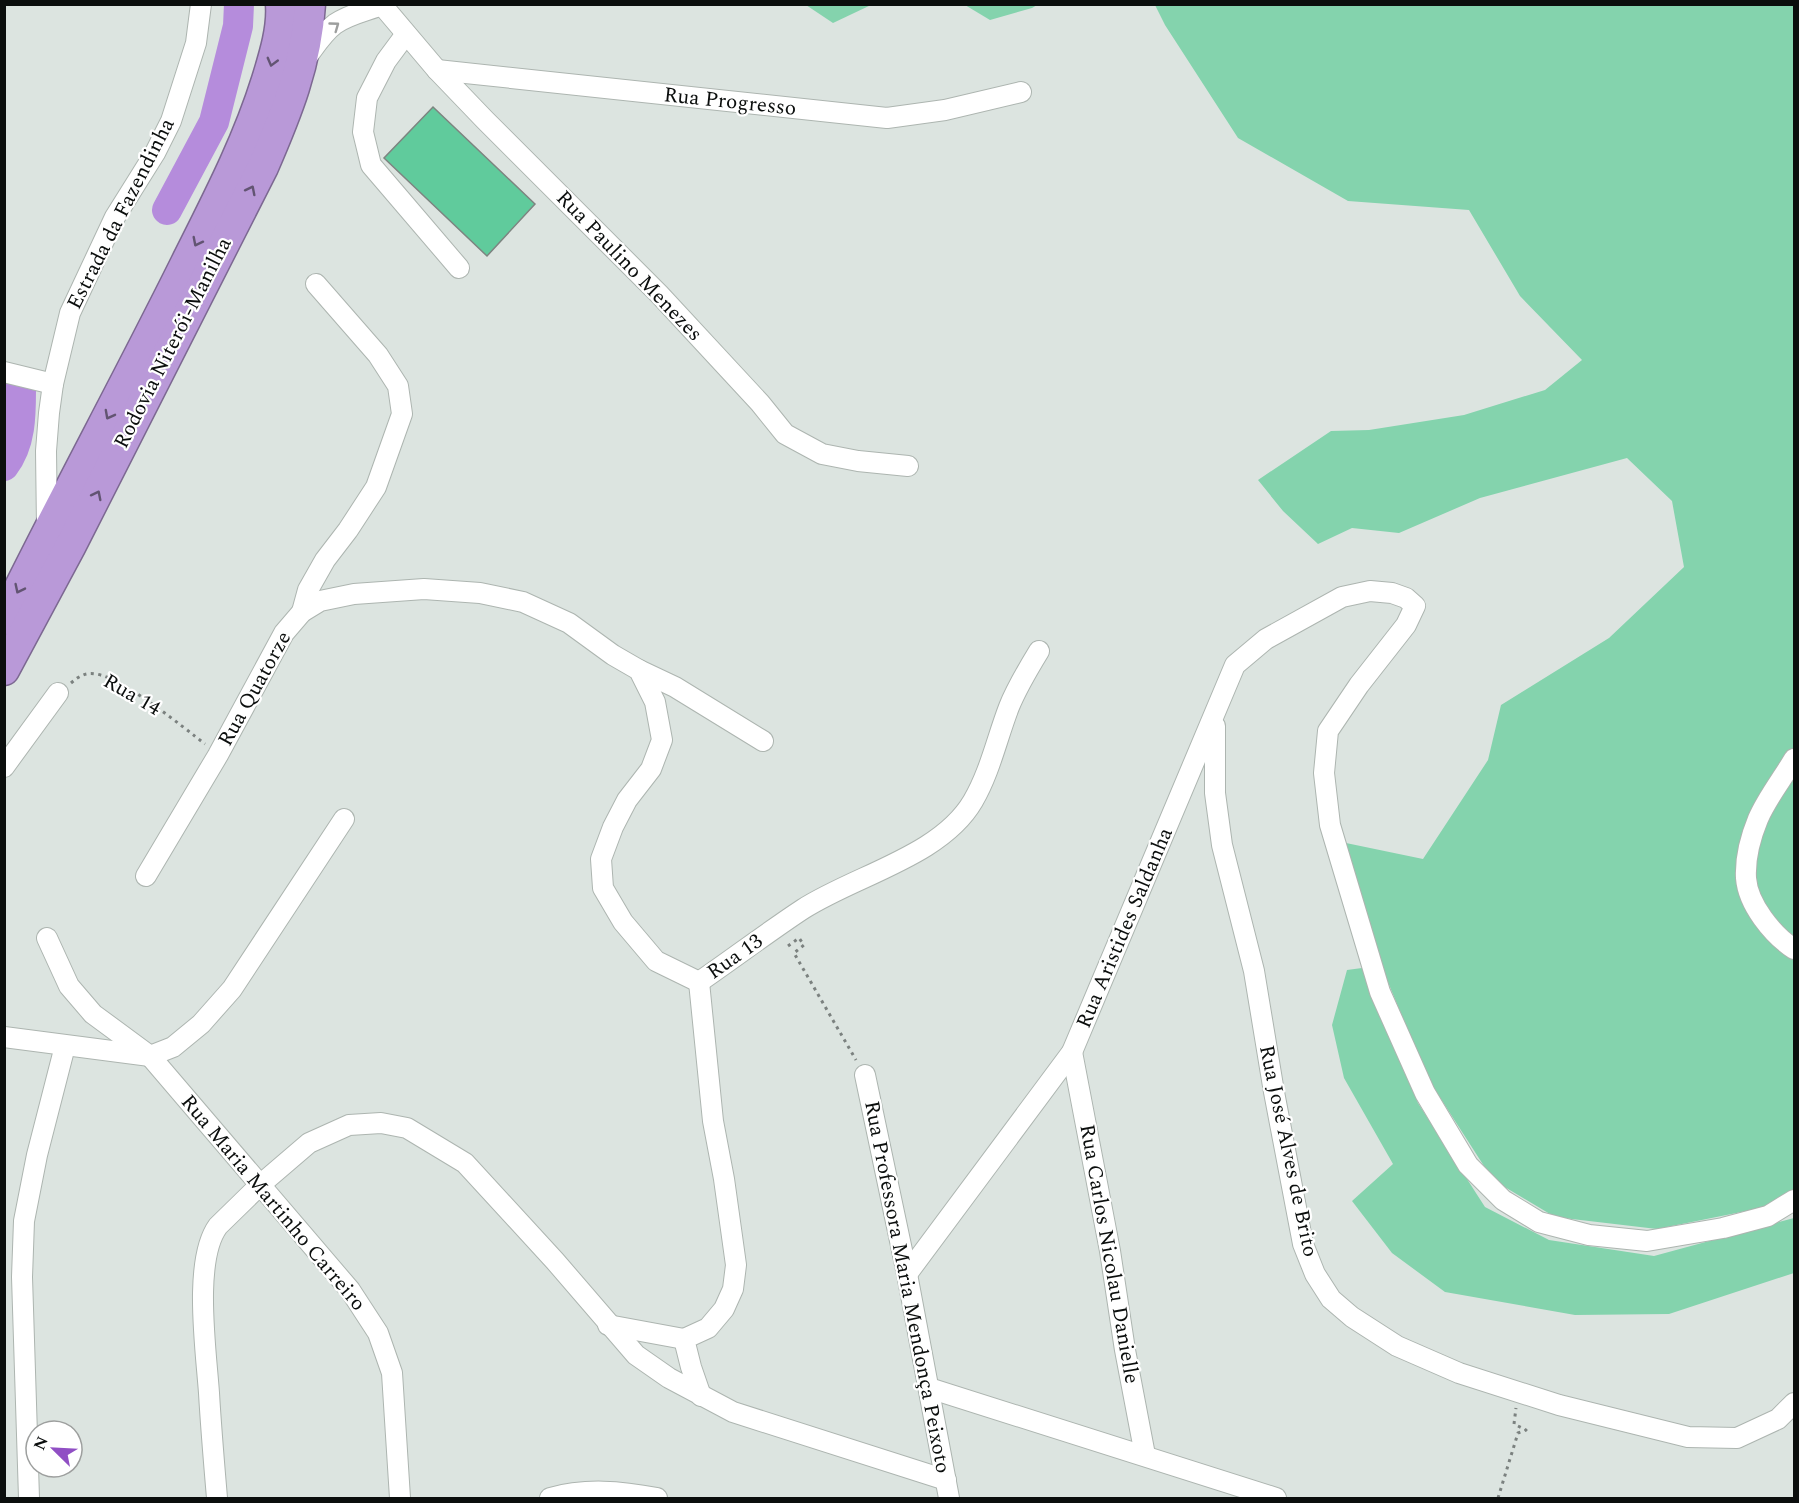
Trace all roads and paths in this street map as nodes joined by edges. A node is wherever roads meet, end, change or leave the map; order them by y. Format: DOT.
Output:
graph roads {
  1 [pos="201,4"];
  2 [pos="281,4"];
  3 [pos="309,4"];
  4 [pos="381,5"];
  5 [pos="406,34"];
  6 [pos="302,64"];
  7 [pos="437,70"];
  8 [pos="1021,92"];
  9 [pos="459,268"];
  10 [pos="316,284"];
  11 [pos="4,372"];
  12 [pos="53,384"];
  13 [pos="908,466"];
  14 [pos="47,533"];
  15 [pos="302,612"];
  16 [pos="4,619"];
  17 [pos="1038,651"];
  18 [pos="4,670"];
  19 [pos="639,670"];
  20 [pos="58,693"];
  21 [pos="1216,715"];
  22 [pos="763,741"];
  23 [pos="218,754"];
  24 [pos="1794,759"];
  25 [pos="4,767"];
  26 [pos="344,819"];
  27 [pos="146,876"];
  28 [pos="47,938"];
  29 [pos="788,946"];
  30 [pos="1794,949"];
  31 [pos="699,982"];
  32 [pos="4,1037"];
  33 [pos="65,1046"];
  34 [pos="1072,1052"];
  35 [pos="150,1056"];
  36 [pos="865,1075"];
  37 [pos="260,1185"];
  38 [pos="1794,1200"];
  39 [pos="906,1274"];
  40 [pos="608,1325"];
  41 [pos="684,1339"];
  42 [pos="929,1388"];
  43 [pos="701,1396"];
  44 [pos="1794,1403"];
  45 [pos="1516,1405"];
  46 [pos="1145,1455"];
  47 [pos="948,1489"];
  48 [pos="29,1498"];
  49 [pos="217,1498"];
  50 [pos="400,1498"];
  51 [pos="550,1498"];
  52 [pos="657,1498"];
  53 [pos="1276,1498"];
  54 [pos="1498,1498"];
  1 -- 12 [label="street, Estrada da Fazendinha"];
  2 -- 14 [label="highway, Rodovia Niterói-Manilha, one-way"];
  3 -- 6 [label="highway, Rodovia Niterói-Manilha"];
  4 -- 5 [label="street, Rua Paulino Menezes"];
  6 -- 4 [label="street, one-way"];
  5 -- 7 [label="street, Rua Paulino Menezes"];
  5 -- 9 [label="street"];
  18 -- 6 [label="highway, Rodovia Niterói-Manilha, one-way"];
  7 -- 8 [label="street, Rua Progresso"];
  7 -- 13 [label="street, Rua Paulino Menezes"];
  10 -- 15 [label="street"];
  11 -- 12 [label="street"];
  12 -- 14 [label="street, Estrada da Fazendinha"];
  14 -- 16 [label="highway, Rodovia Niterói-Manilha, one-way"];
  15 -- 19 [label="street, Rua Quatorze"];
  15 -- 23 [label="street, Rua Quatorze"];
  17 -- 31 [label="street, Rua 13"];
  19 -- 22 [label="street, Rua Quatorze"];
  19 -- 31 [label="street"];
  20 -- 23 [label="path, Rua 14"];
  20 -- 25 [label="street"];
  21 -- 34 [label="street, Rua Aristides Saldanha"];
  21 -- 38 [label="street, Rua Aristides Saldanha"];
  21 -- 44 [label="street, Rua José Alves de Brito"];
  23 -- 27 [label="street, Rua Quatorze"];
  24 -- 30 [label="street"];
  26 -- 35 [label="street"];
  28 -- 35 [label="street, Rua Maria Martinho Carreiro"];
  29 -- 36 [label="path"];
  31 -- 41 [label="street, Rua 13"];
  32 -- 33 [label="street"];
  33 -- 35 [label="street"];
  33 -- 48 [label="street"];
  34 -- 39 [label="street, Rua Aristides Saldanha"];
  34 -- 46 [label="street, Rua Carlos Nicolau Danielle"];
  35 -- 37 [label="street, Rua Maria Martinho Carreiro"];
  36 -- 39 [label="street, Rua Professora Maria Mendonça Peixoto"];
  37 -- 40 [label="street"];
  37 -- 49 [label="street"];
  37 -- 50 [label="street, Rua Maria Martinho Carreiro"];
  39 -- 42 [label="street, Rua Professora Maria Mendonça Peixoto"];
  40 -- 41 [label="street"];
  40 -- 43 [label="street"];
  41 -- 43 [label="street"];
  42 -- 46 [label="street"];
  42 -- 47 [label="street, Rua Professora Maria Mendonça Peixoto"];
  43 -- 47 [label="street"];
  45 -- 54 [label="path"];
  46 -- 53 [label="street"];
  51 -- 52 [label="street"];
}
